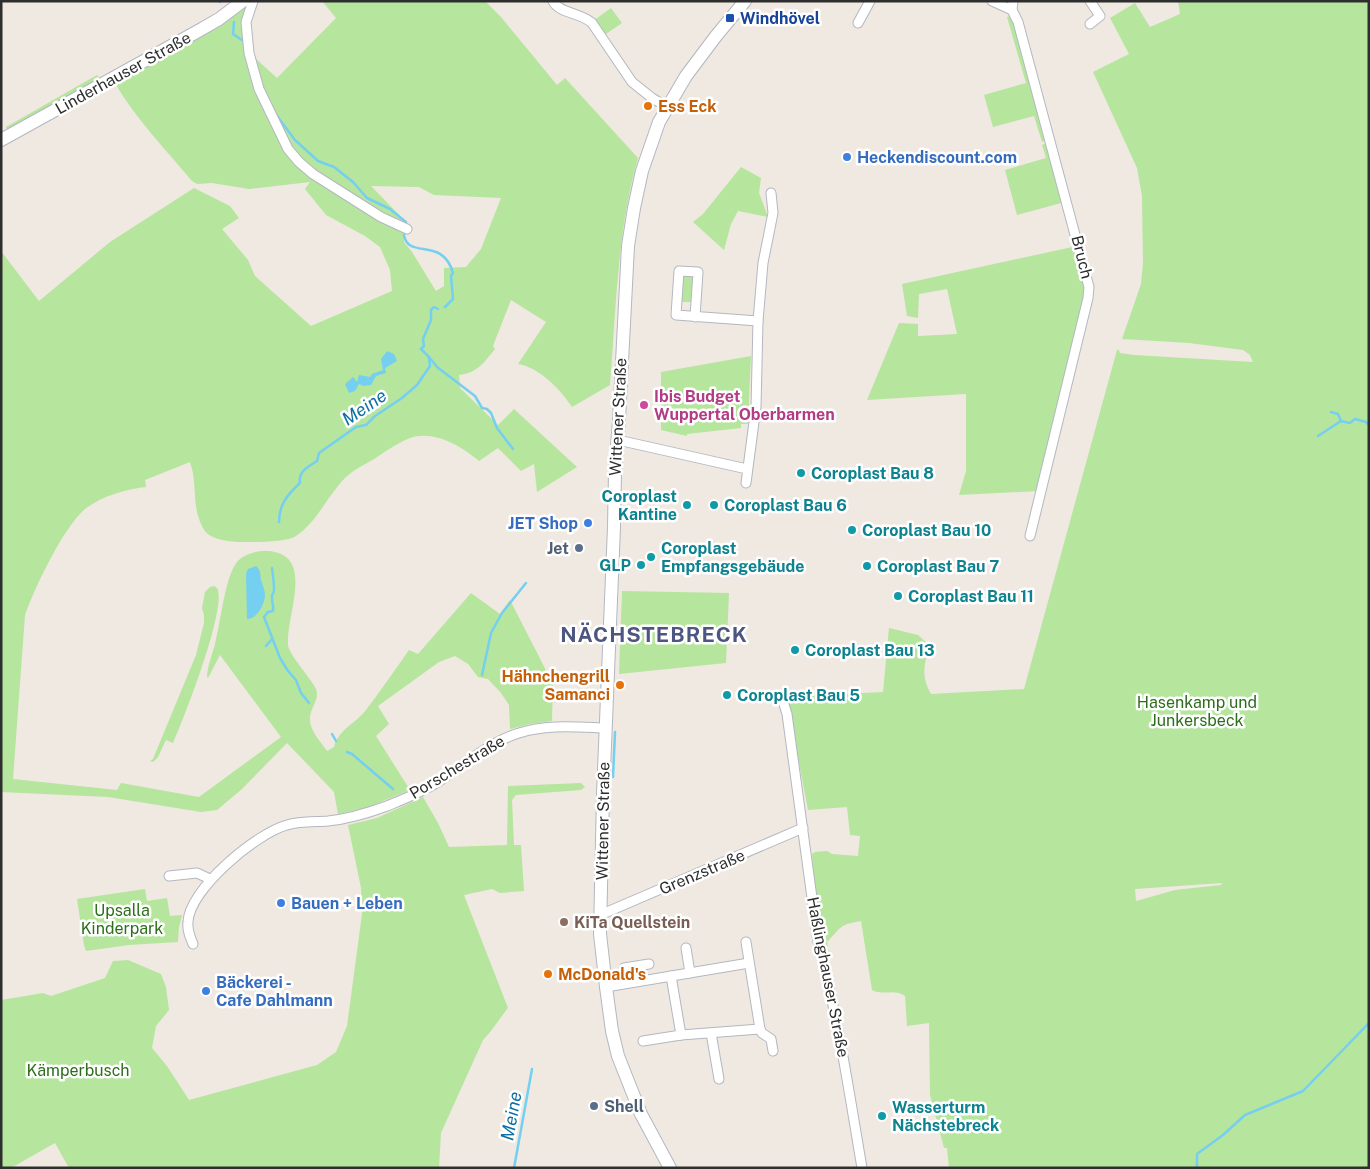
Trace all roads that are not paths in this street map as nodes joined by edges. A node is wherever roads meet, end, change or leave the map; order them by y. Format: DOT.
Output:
graph roads {
  1 [pos="243,1"];
  2 [pos="253,1"];
  3 [pos="553,1"];
  4 [pos="745,1"];
  5 [pos="870,1"];
  6 [pos="992,1"];
  7 [pos="1090,1"];
  8 [pos="1012,6"];
  9 [pos="858,23"];
  10 [pos="1090,24"];
  11 [pos="667,107"];
  12 [pos="1,140"];
  13 [pos="771,194"];
  14 [pos="407,230"];
  15 [pos="695,317"];
  16 [pos="758,321"];
  17 [pos="618,440"];
  18 [pos="747,469"];
  19 [pos="746,483"];
  20 [pos="1030,536"];
  21 [pos="782,698"];
  22 [pos="605,728"];
  23 [pos="803,828"];
  24 [pos="169,876"];
  25 [pos="210,879"];
  26 [pos="600,915"];
  27 [pos="746,942"];
  28 [pos="193,944"];
  29 [pos="686,948"];
  30 [pos="749,963"];
  31 [pos="624,968"];
  32 [pos="690,973"];
  33 [pos="671,976"];
  34 [pos="643,981"];
  35 [pos="606,987"];
  36 [pos="760,1029"];
  37 [pos="711,1033"];
  38 [pos="681,1035"];
  39 [pos="643,1040"];
  40 [pos="773,1051"];
  41 [pos="719,1079"];
  42 [pos="670,1168"];
  43 [pos="862,1168"];
  1 -- 12 [label="main road, Linderhauser Straße"];
  2 -- 14 [label="street"];
  3 -- 11 [label="street"];
  4 -- 11 [label="main road, Wittener Straße"];
  5 -- 9 [label="street"];
  6 -- 8 [label="street, Bruch"];
  7 -- 10 [label="street"];
  8 -- 20 [label="street, Bruch"];
  11 -- 17 [label="main road, Wittener Straße"];
  13 -- 16 [label="street"];
  15 -- 15 [label="street"];
  15 -- 16 [label="street"];
  16 -- 18 [label="street"];
  17 -- 18 [label="street"];
  17 -- 22 [label="main road, Wittener Straße"];
  18 -- 19 [label="street"];
  21 -- 23 [label="street, Haßlinghauser Straße"];
  22 -- 25 [label="street, Porschestraße"];
  22 -- 26 [label="main road, Wittener Straße"];
  23 -- 26 [label="street, Grenzstraße"];
  23 -- 43 [label="street, Haßlinghauser Straße"];
  24 -- 25 [label="street"];
  25 -- 28 [label="street, Porschestraße"];
  26 -- 35 [label="main road, Wittener Straße"];
  27 -- 30 [label="street"];
  29 -- 32 [label="street"];
  30 -- 32 [label="street"];
  30 -- 36 [label="street"];
  31 -- 34 [label="street"];
  32 -- 33 [label="street"];
  33 -- 34 [label="street"];
  33 -- 38 [label="street"];
  34 -- 35 [label="street"];
  35 -- 42 [label="main road, Wittener Straße"];
  36 -- 37 [label="street"];
  36 -- 40 [label="street"];
  37 -- 38 [label="street"];
  37 -- 41 [label="street"];
  38 -- 39 [label="street"];
}
